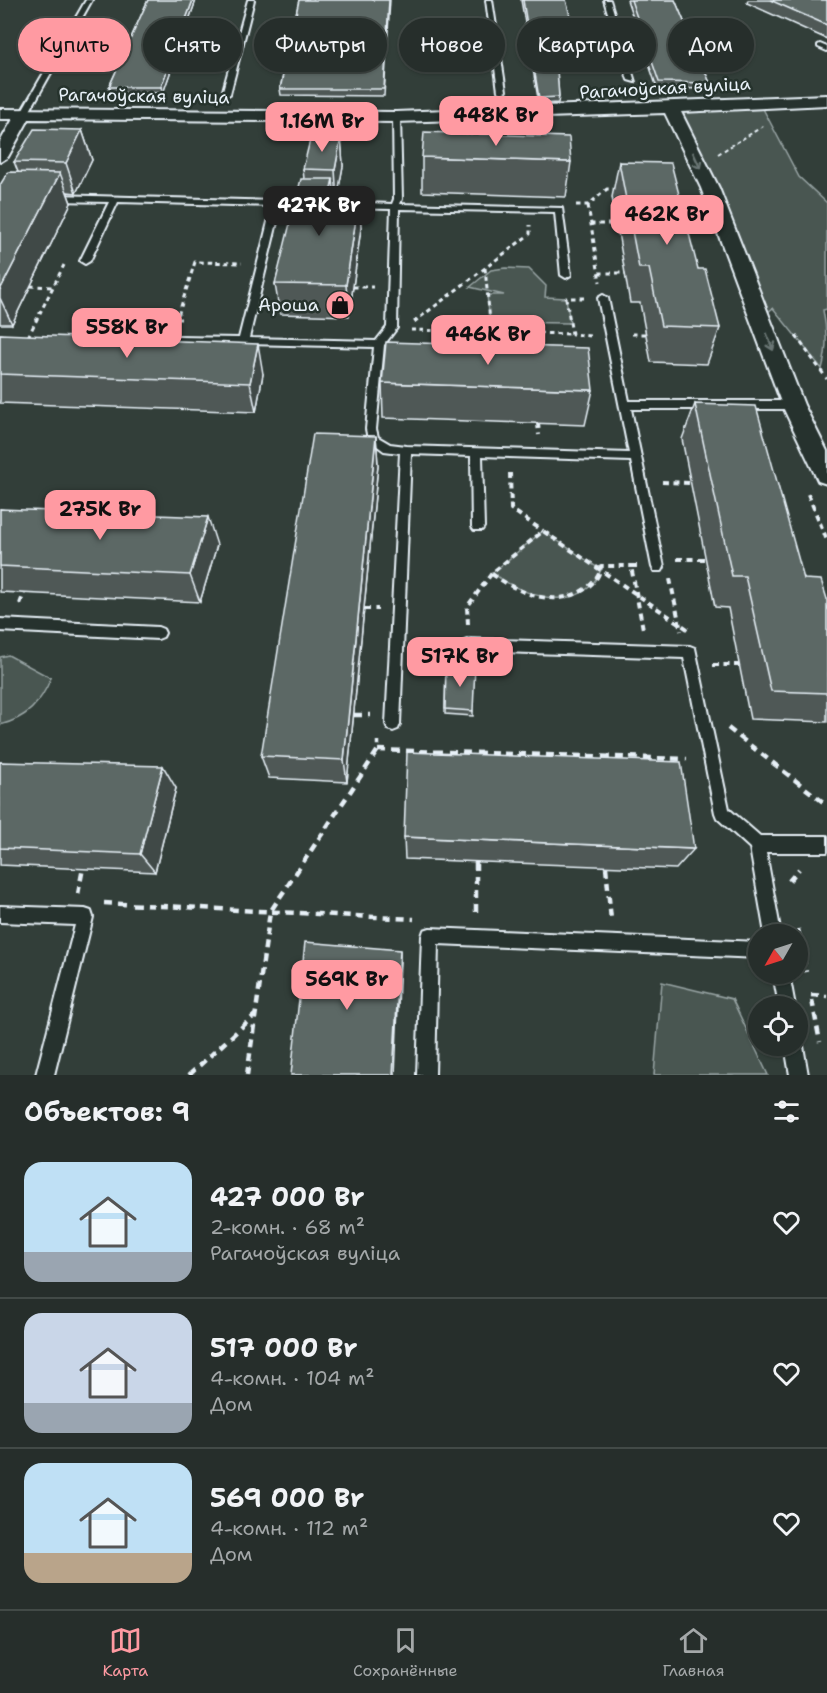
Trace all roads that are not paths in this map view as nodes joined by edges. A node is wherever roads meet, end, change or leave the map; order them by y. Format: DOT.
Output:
graph roads {
  1 [pos="89,0"];
  2 [pos="251,0"];
  3 [pos="489,0"];
  4 [pos="608,0"];
  5 [pos="632,80"];
  6 [pos="502,91"];
  7 [pos="226,93"];
  8 [pos="827,100"];
  9 [pos="671,108"];
  10 [pos="0,114"];
  11 [pos="24,114"];
  12 [pos="396,117"];
  13 [pos="0,157"];
  14 [pos="48,198"];
  15 [pos="114,199"];
  16 [pos="277,203"];
  17 [pos="324,204"];
  18 [pos="336,205"];
  19 [pos="395,206"];
  20 [pos="85,261"];
  21 [pos="566,274"];
  22 [pos="603,298"];
  23 [pos="108,339"];
  24 [pos="243,341"];
  25 [pos="379,344"];
  26 [pos="624,405"];
  27 [pos="793,405"];
  28 [pos="406,450"];
  29 [pos="476,452"];
  30 [pos="635,457"];
  31 [pos="827,476"];
  32 [pos="478,527"];
  33 [pos="662,563"];
  34 [pos="0,625"];
  35 [pos="158,633"];
  36 [pos="469,645"];
  37 [pos="393,724"];
  38 [pos="757,844"];
  39 [pos="827,844"];
  40 [pos="0,914"];
  41 [pos="772,924"];
  42 [pos="748,950"];
  43 [pos="796,1056"];
  44 [pos="45,1075"];
  45 [pos="426,1075"];
  46 [pos="799,1075"];
  1 -- 11 [label="lane"];
  2 -- 7 [label="lane"];
  3 -- 6 [label="lane"];
  4 -- 5 [label="lane"];
  8 -- 9 [label="street, Рагачоўская вуліца"];
  9 -- 12 [label="street, Рагачоўская вуліца"];
  9 -- 27 [label="street, one-way"];
  10 -- 11 [label="street, Рагачоўская вуліца"];
  11 -- 12 [label="street, Рагачоўская вуліца"];
  11 -- 13 [label="street"];
  12 -- 19 [label="lane"];
  14 -- 15 [label="lane"];
  15 -- 16 [label="lane"];
  15 -- 20 [label="lane"];
  16 -- 17 [label="lane"];
  16 -- 24 [label="lane"];
  18 -- 19 [label="lane"];
  19 -- 21 [label="lane"];
  19 -- 25 [label="lane"];
  22 -- 26 [label="lane"];
  23 -- 24 [label="lane"];
  24 -- 25 [label="lane"];
  25 -- 28 [label="lane"];
  26 -- 27 [label="lane"];
  26 -- 30 [label="lane"];
  27 -- 31 [label="street"];
  28 -- 29 [label="lane"];
  28 -- 37 [label="lane"];
  29 -- 30 [label="lane"];
  29 -- 32 [label="lane"];
  30 -- 33 [label="lane"];
  34 -- 35 [label="lane"];
  36 -- 38 [label="lane"];
  38 -- 39 [label="lane"];
  38 -- 41 [label="lane"];
  40 -- 44 [label="lane"];
  42 -- 45 [label="lane"];
  43 -- 46 [label="lane"];
}
